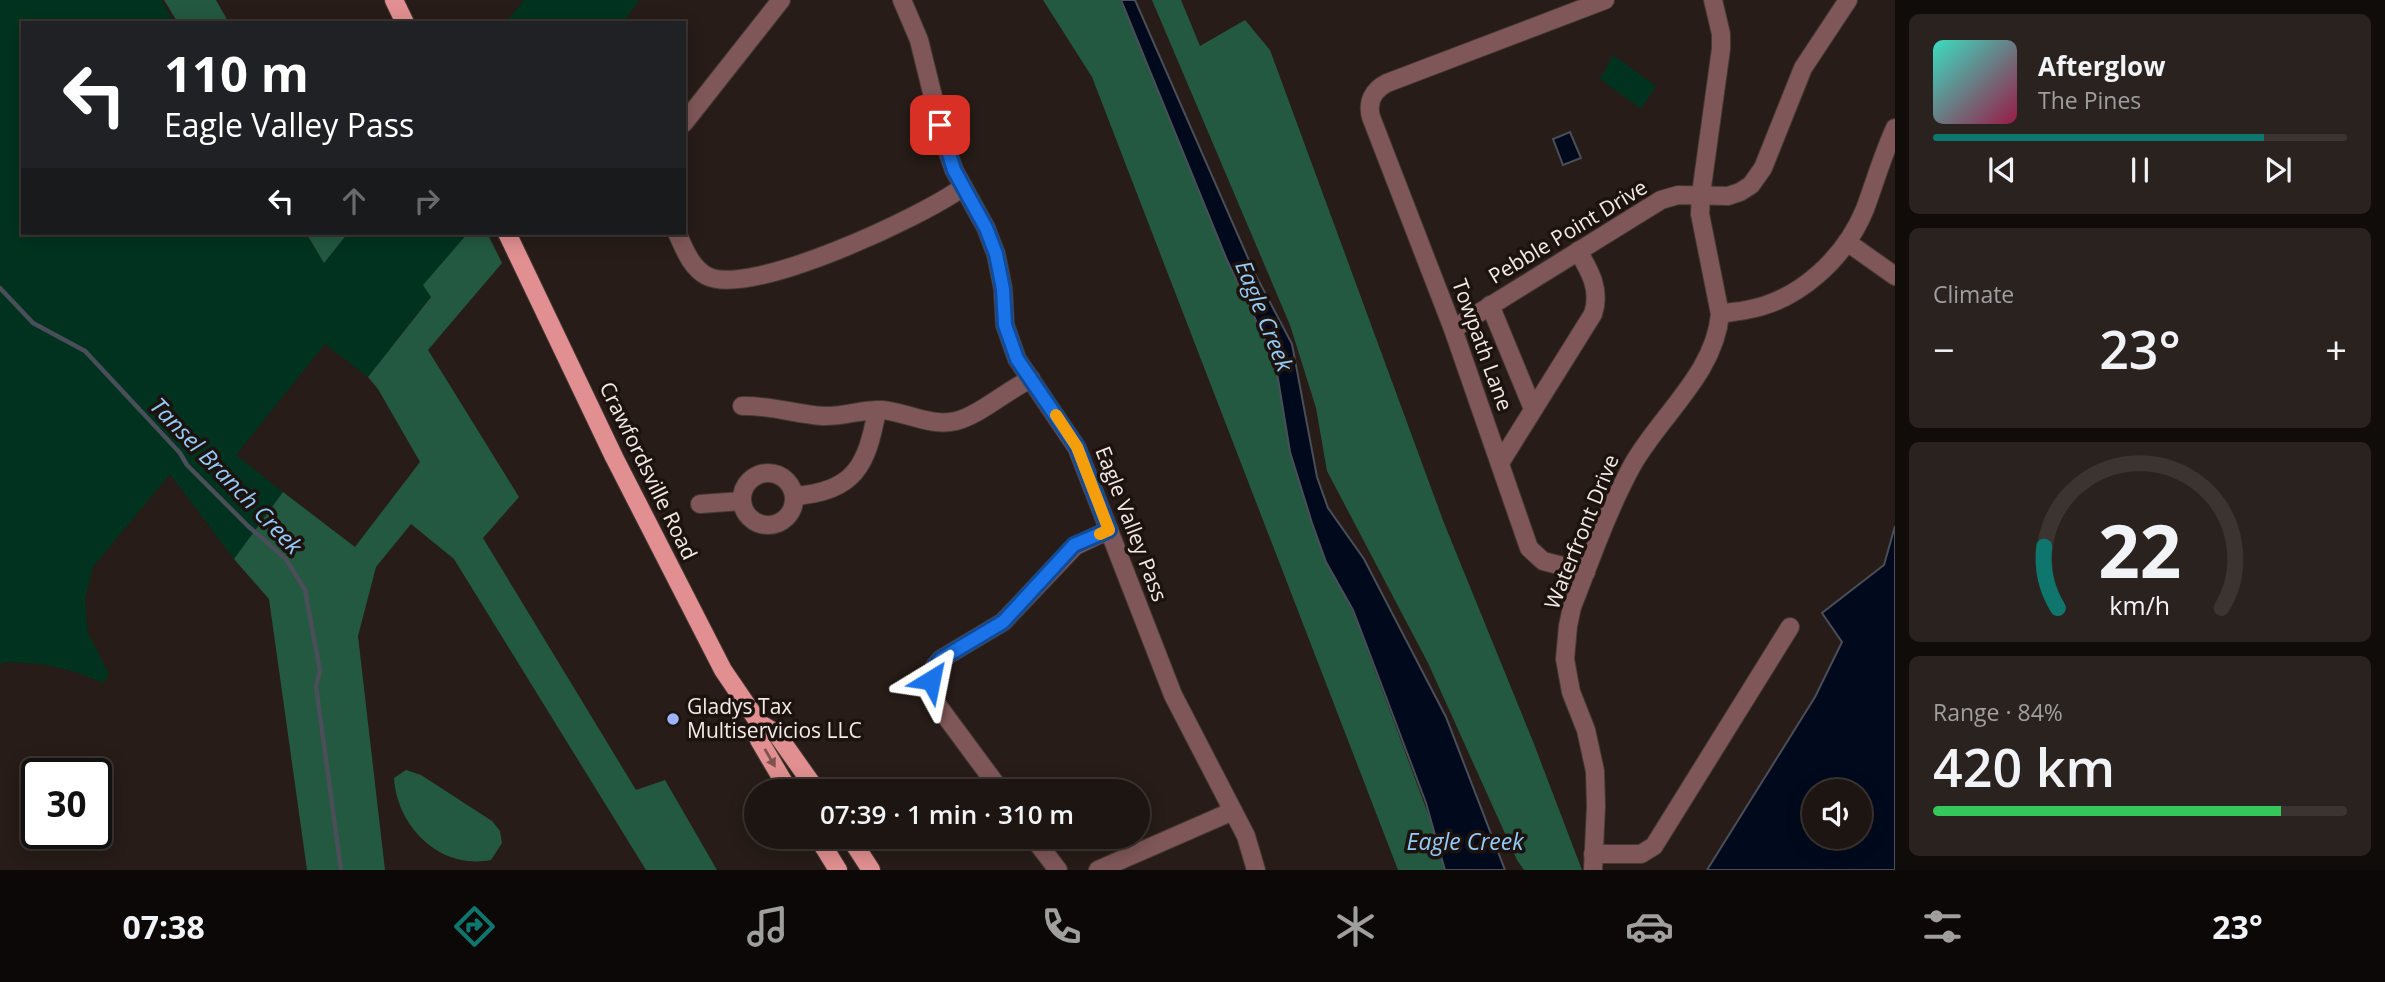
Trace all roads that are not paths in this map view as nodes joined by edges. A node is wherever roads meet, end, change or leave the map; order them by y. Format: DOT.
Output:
graph roads {
  1 [pos="394,0"];
  2 [pos="781,0"];
  3 [pos="902,0"];
  4 [pos="1605,0"];
  5 [pos="1713,0"];
  6 [pos="1848,0"];
  7 [pos="404,21"];
  8 [pos="686,120"];
  9 [pos="1895,128"];
  10 [pos="963,187"];
  11 [pos="1701,194"];
  12 [pos="508,235"];
  13 [pos="678,235"];
  14 [pos="1847,242"];
  15 [pos="1578,251"];
  16 [pos="1895,276"];
  17 [pos="1490,305"];
  18 [pos="1720,314"];
  19 [pos="1453,328"];
  20 [pos="1031,379"];
  21 [pos="742,406"];
  22 [pos="1533,409"];
  23 [pos="877,410"];
  24 [pos="1500,463"];
  25 [pos="794,496"];
  26 [pos="742,501"];
  27 [pos="700,504"];
  28 [pos="1109,530"];
  29 [pos="1586,572"];
  30 [pos="1790,627"];
  31 [pos="759,723"];
  32 [pos="782,779"];
  33 [pos="809,779"];
  34 [pos="993,779"];
  35 [pos="1233,811"];
  36 [pos="825,849"];
  37 [pos="857,849"];
  38 [pos="1042,849"];
  39 [pos="1593,862"];
  40 [pos="838,870"];
  41 [pos="871,870"];
  42 [pos="1058,870"];
  43 [pos="1098,870"];
  44 [pos="1256,870"];
  1 -- 7 [label="main road"];
  2 -- 8 [label="street"];
  3 -- 10 [label="street, Eagle Valley Pass"];
  4 -- 19 [label="street, Towpath Lane"];
  5 -- 11 [label="street, Waterfront Drive"];
  6 -- 11 [label="street, Pebble Point Drive"];
  9 -- 14 [label="street"];
  10 -- 13 [label="street"];
  10 -- 20 [label="street, Eagle Valley Pass"];
  11 -- 15 [label="street, Pebble Point Drive"];
  11 -- 18 [label="street, Waterfront Drive"];
  12 -- 31 [label="main road, Crawfordsville Road"];
  14 -- 16 [label="street"];
  14 -- 18 [label="street"];
  15 -- 17 [label="street, Pebble Point Drive"];
  15 -- 22 [label="street"];
  17 -- 19 [label="street, Pebble Point Drive"];
  17 -- 22 [label="street"];
  18 -- 29 [label="street, Waterfront Drive"];
  19 -- 24 [label="street, Towpath Lane"];
  20 -- 23 [label="street"];
  20 -- 28 [label="street, Eagle Valley Pass"];
  21 -- 23 [label="street"];
  22 -- 24 [label="street"];
  23 -- 25 [label="street"];
  24 -- 29 [label="street, Towpath Lane"];
  25 -- 26 [label="street"];
  25 -- 26 [label="street"];
  26 -- 27 [label="street"];
  28 -- 34 [label="street"];
  28 -- 35 [label="street, Eagle Valley Pass"];
  29 -- 39 [label="street, Waterfront Drive"];
  30 -- 39 [label="street, Waterfront Drive"];
  31 -- 32 [label="main road, Crawfordsville Road, one-way"];
  31 -- 33 [label="main road, Crawfordsville Road"];
  35 -- 43 [label="street"];
  35 -- 44 [label="street, Eagle Valley Pass"];
  36 -- 40 [label="main road"];
  37 -- 41 [label="main road"];
  38 -- 42 [label="street"];
}
